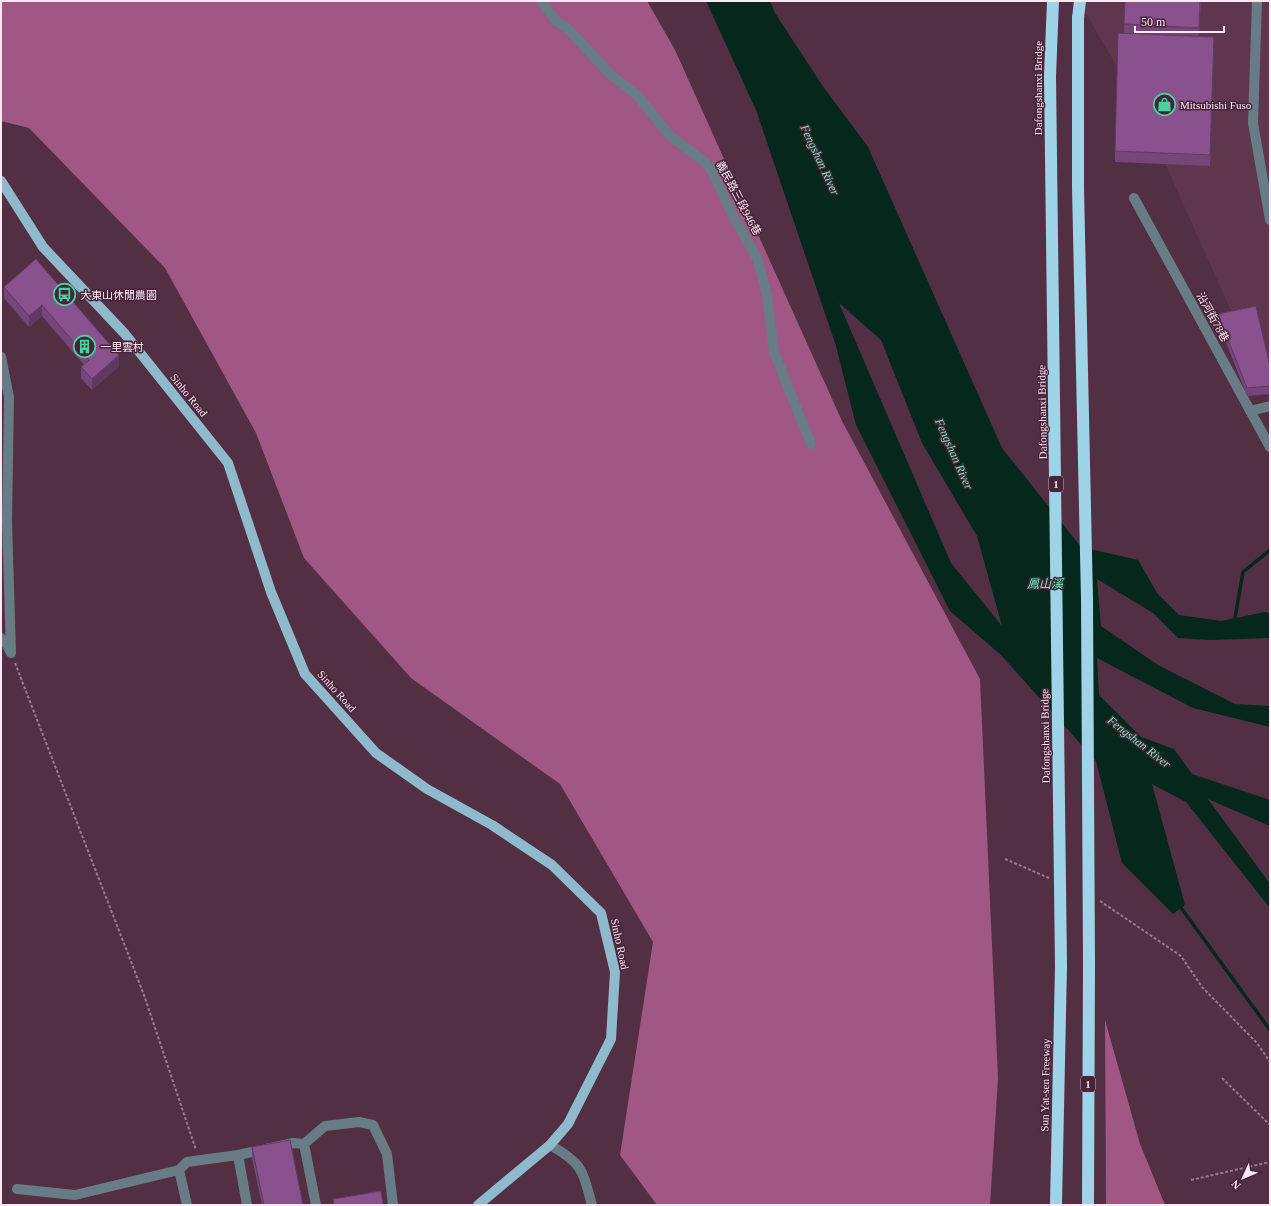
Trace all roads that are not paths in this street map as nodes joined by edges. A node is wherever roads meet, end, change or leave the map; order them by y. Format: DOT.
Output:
graph roads {
  1 [pos="540,1"];
  2 [pos="1053,1"];
  3 [pos="1080,1"];
  4 [pos="1257,1"];
  5 [pos="1,181"];
  6 [pos="1134,198"];
  7 [pos="1270,220"];
  8 [pos="1,357"];
  9 [pos="1270,406"];
  10 [pos="1250,411"];
  11 [pos="811,444"];
  12 [pos="1270,448"];
  13 [pos="1,638"];
  14 [pos="1061,966"];
  15 [pos="304,1144"];
  16 [pos="550,1145"];
  17 [pos="238,1155"];
  18 [pos="179,1170"];
  19 [pos="17,1189"];
  20 [pos="187,1205"];
  21 [pos="247,1205"];
  22 [pos="316,1205"];
  23 [pos="394,1205"];
  24 [pos="478,1205"];
  25 [pos="592,1205"];
  26 [pos="1056,1205"];
  27 [pos="1088,1205"];
  1 -- 11 [label="street, 義民路三段946巷"];
  2 -- 14 [label="highway, Dafongshanxi Bridge / 1, bridge"];
  3 -- 27 [label="highway, 1, bridge"];
  4 -- 7 [label="street"];
  5 -- 16 [label="main road, Sinho Road"];
  6 -- 10 [label="street, 沿河街78巷"];
  8 -- 13 [label="street"];
  9 -- 10 [label="street"];
  10 -- 12 [label="street, 沿河街78巷"];
  14 -- 26 [label="highway, Sun Yat-sen Freeway / 1"];
  15 -- 17 [label="street"];
  15 -- 22 [label="street"];
  15 -- 23 [label="street"];
  16 -- 24 [label="main road, Sinho Road"];
  16 -- 25 [label="street"];
  17 -- 18 [label="street"];
  17 -- 21 [label="street"];
  18 -- 19 [label="street"];
  18 -- 20 [label="street"];
}
